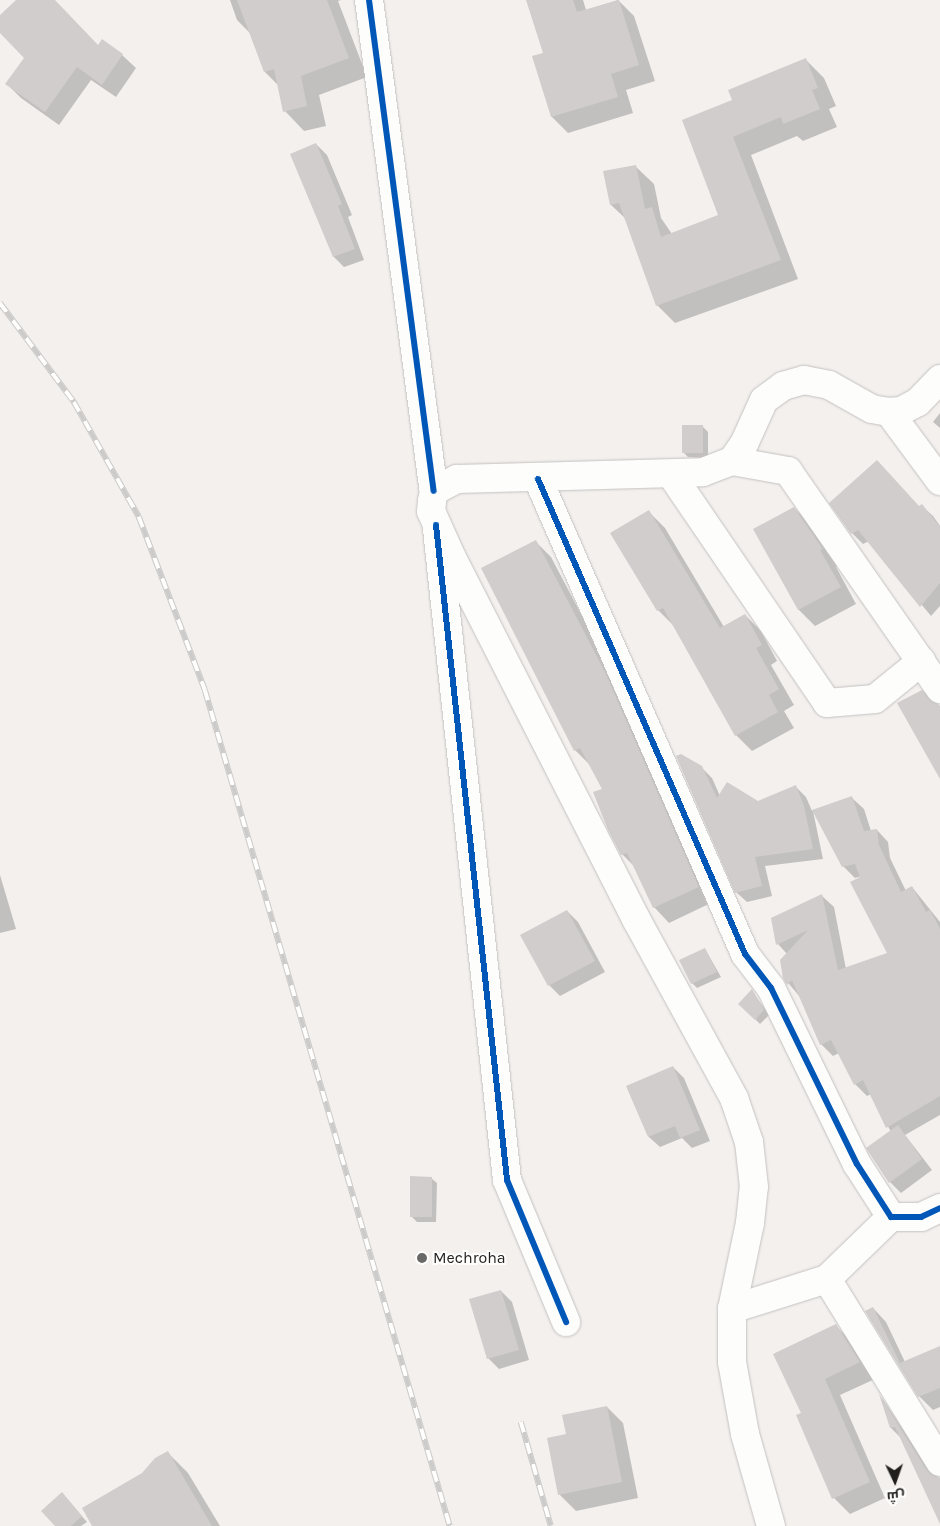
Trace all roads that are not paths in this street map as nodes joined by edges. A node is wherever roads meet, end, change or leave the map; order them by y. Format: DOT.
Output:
graph roads {
  1 [pos="369,0"];
  2 [pos="940,379"];
  3 [pos="889,412"];
  4 [pos="732,461"];
  5 [pos="671,474"];
  6 [pos="538,479"];
  7 [pos="940,481"];
  8 [pos="434,490"];
  9 [pos="436,525"];
  10 [pos="922,661"];
  11 [pos="940,690"];
  12 [pos="940,1208"];
  13 [pos="891,1217"];
  14 [pos="827,1279"];
  15 [pos="732,1309"];
  16 [pos="566,1322"];
  17 [pos="940,1462"];
  18 [pos="771,1526"];
  1 -- 8 [label="street"];
  2 -- 3 [label="street"];
  3 -- 4 [label="street"];
  3 -- 7 [label="street"];
  4 -- 5 [label="street"];
  4 -- 10 [label="street"];
  5 -- 6 [label="street"];
  5 -- 10 [label="street"];
  6 -- 8 [label="street"];
  6 -- 13 [label="street"];
  8 -- 9 [label="street"];
  9 -- 15 [label="street"];
  9 -- 16 [label="street"];
  10 -- 11 [label="street"];
  12 -- 13 [label="street"];
  13 -- 14 [label="street"];
  14 -- 15 [label="street"];
  14 -- 17 [label="street"];
  15 -- 18 [label="street"];
}
